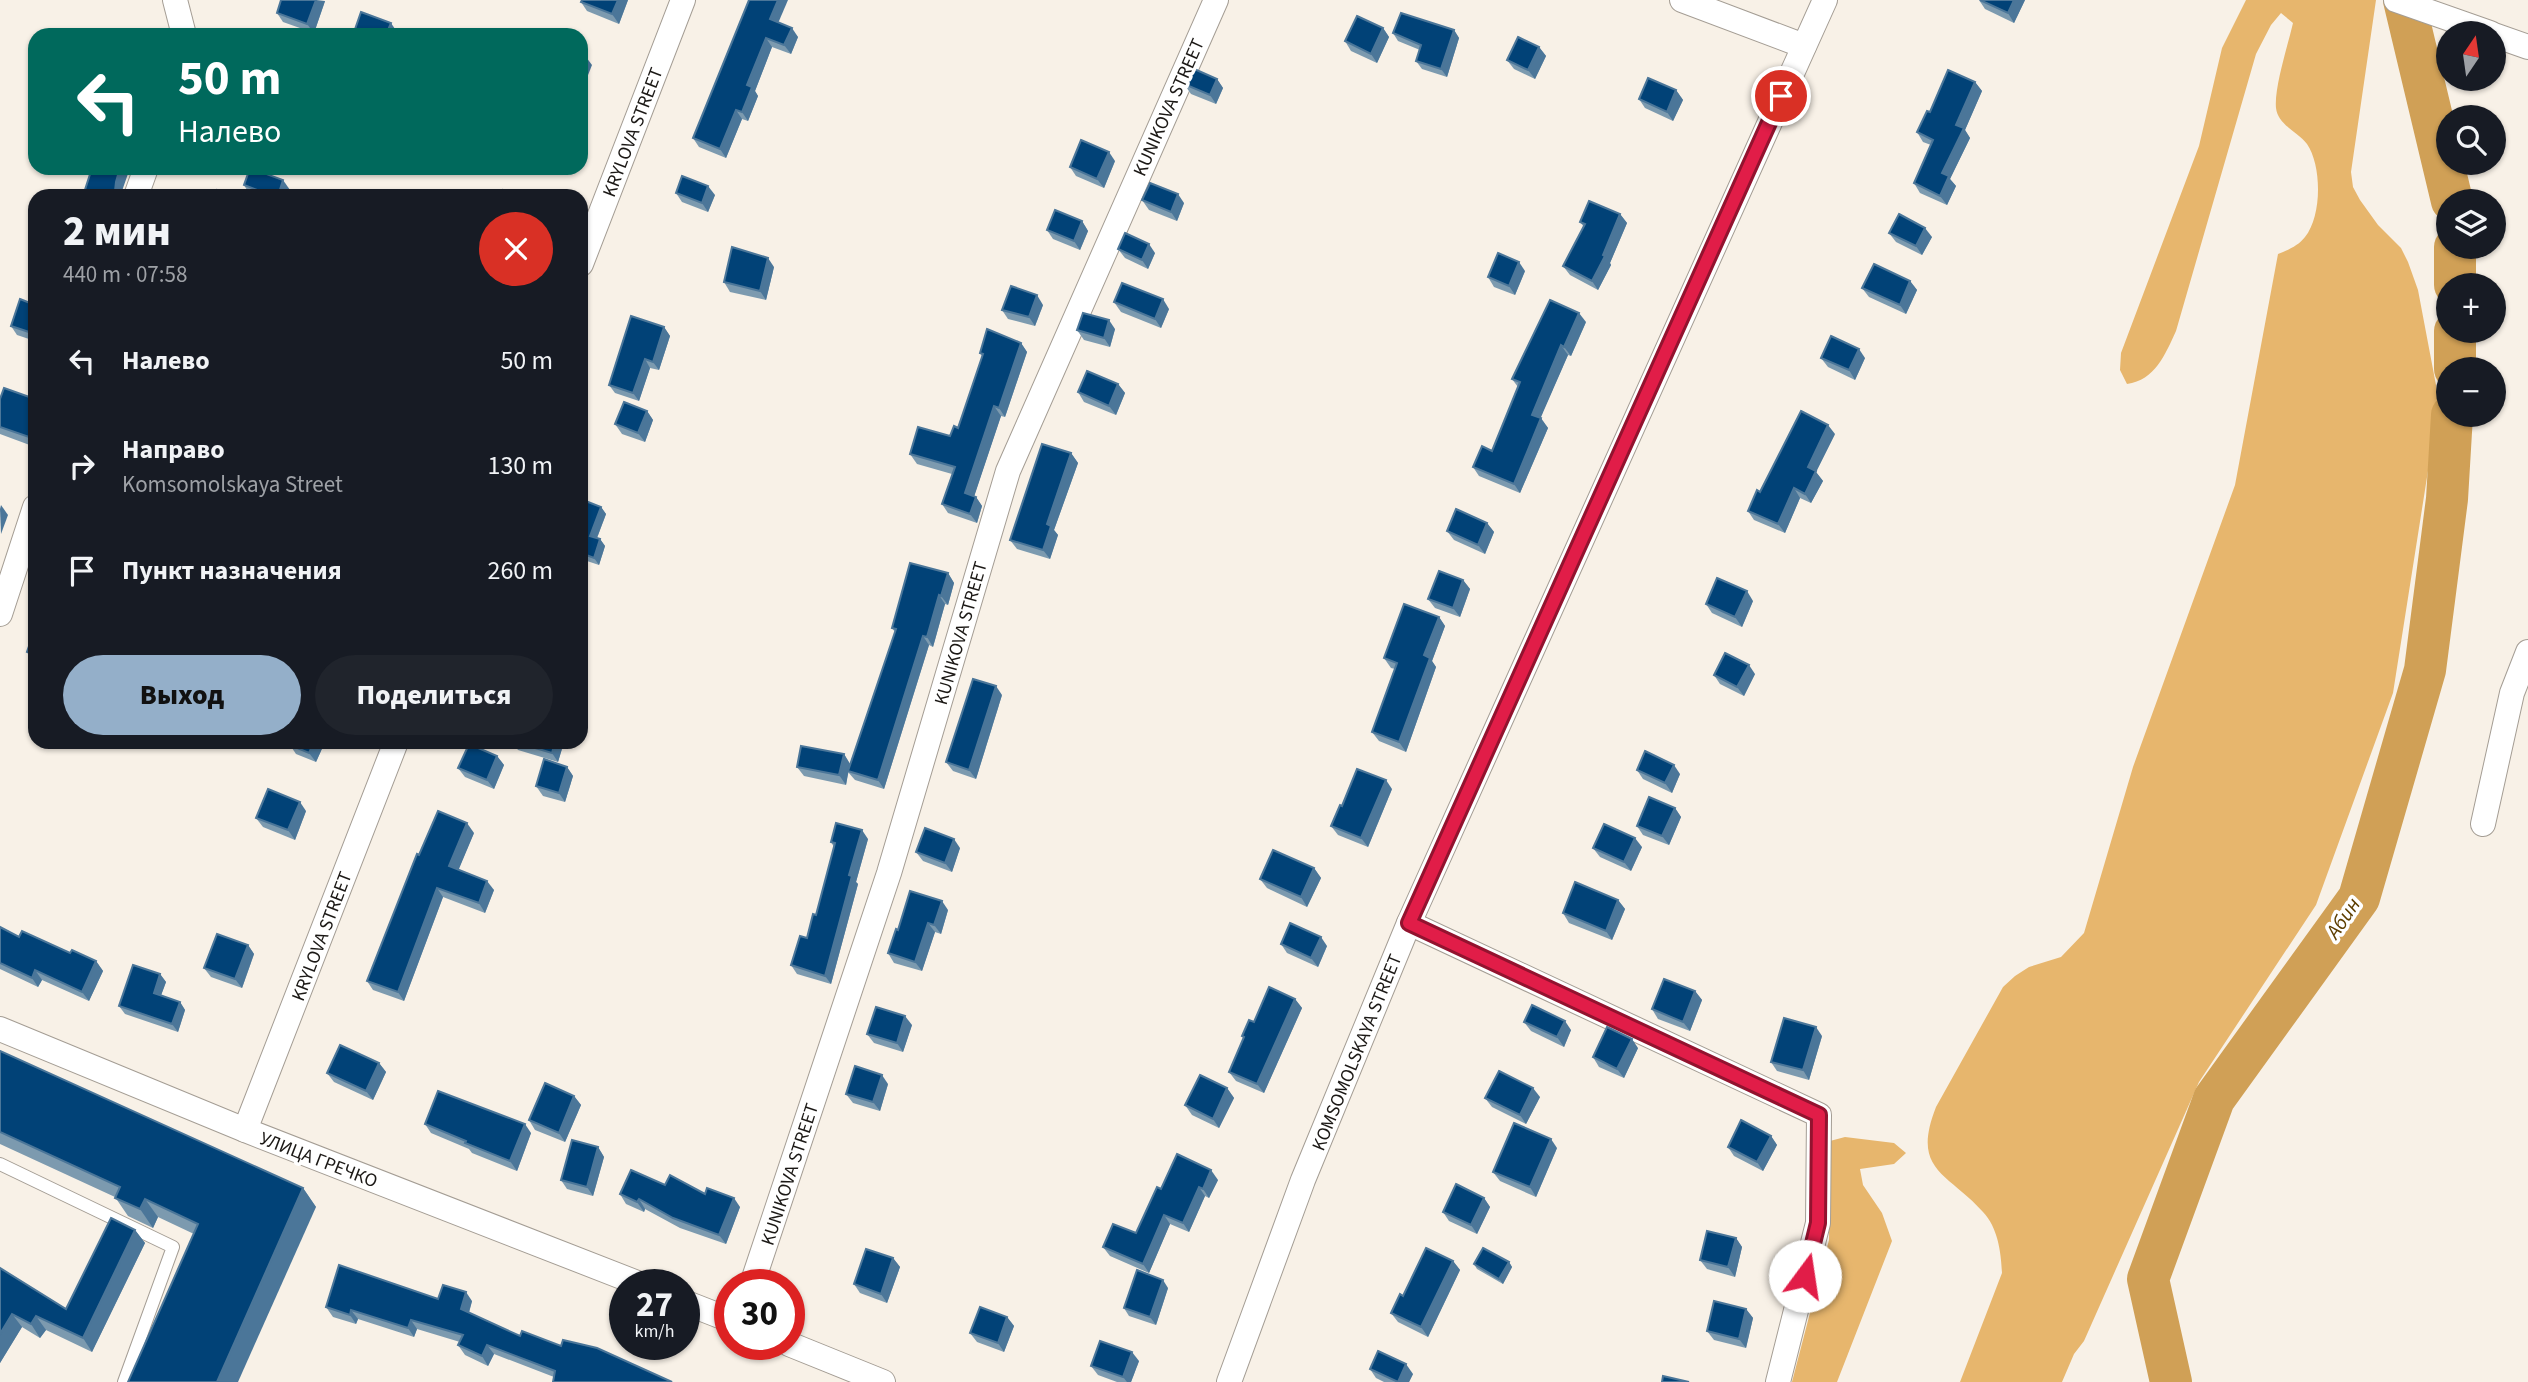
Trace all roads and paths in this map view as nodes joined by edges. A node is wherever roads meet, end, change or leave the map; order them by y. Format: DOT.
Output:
graph roads {
  1 [pos="175,0"];
  2 [pos="683,0"];
  3 [pos="1216,0"];
  4 [pos="1682,0"];
  5 [pos="1825,0"];
  6 [pos="2396,0"];
  7 [pos="2455,21"];
  8 [pos="182,28"];
  9 [pos="2506,39"];
  10 [pos="1804,46"];
  11 [pos="2528,47"];
  12 [pos="588,246"];
  13 [pos="28,528"];
  14 [pos="0,614"];
  15 [pos="2528,652"];
  16 [pos="393,749"];
  17 [pos="2483,824"];
  18 [pos="1409,923"];
  19 [pos="0,1029"];
  20 [pos="245,1129"];
  21 [pos="0,1164"];
  22 [pos="757,1269"];
  23 [pos="609,1272"];
  24 [pos="805,1350"];
  25 [pos="124,1382"];
  26 [pos="883,1382"];
  27 [pos="1228,1382"];
  28 [pos="1778,1382"];
  1 -- 8 [label="street"];
  2 -- 12 [label="street, KRYLOVA STREET"];
  3 -- 22 [label="street, KUNIKOVA STREET"];
  4 -- 10 [label="street"];
  5 -- 10 [label="street, KOMSOMOLSKAYA STREET"];
  6 -- 7 [label="street"];
  9 -- 11 [label="street"];
  10 -- 18 [label="street, KOMSOMOLSKAYA STREET"];
  13 -- 14 [label="street"];
  15 -- 17 [label="street"];
  16 -- 20 [label="street, KRYLOVA STREET"];
  18 -- 27 [label="street, KOMSOMOLSKAYA STREET"];
  18 -- 28 [label="street"];
  19 -- 20 [label="street, УЛИЦА ГРЕЧКО"];
  20 -- 23 [label="street, УЛИЦА ГРЕЧКО"];
  21 -- 25 [label="lane"];
  24 -- 26 [label="street"];
}
